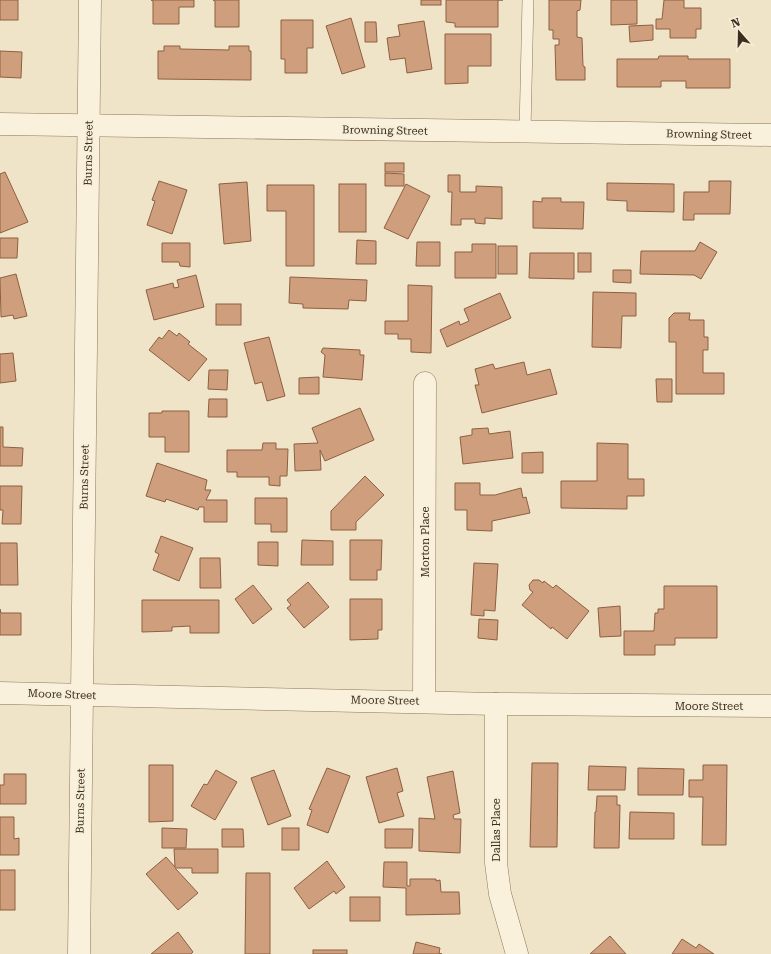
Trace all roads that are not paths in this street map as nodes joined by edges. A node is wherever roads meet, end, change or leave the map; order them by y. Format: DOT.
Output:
graph roads {
  1 [pos="90,0"];
  2 [pos="528,0"];
  3 [pos="0,124"];
  4 [pos="88,125"];
  5 [pos="525,131"];
  6 [pos="771,135"];
  7 [pos="425,383"];
  8 [pos="0,693"];
  9 [pos="82,694"];
  10 [pos="424,701"];
  11 [pos="496,704"];
  12 [pos="771,706"];
  13 [pos="79,954"];
  14 [pos="517,954"];
  1 -- 4 [label="street, Burns Street"];
  2 -- 5 [label="lane"];
  3 -- 4 [label="street, Browning Street"];
  4 -- 5 [label="street, Browning Street"];
  4 -- 9 [label="street, Burns Street"];
  5 -- 6 [label="street, Browning Street"];
  7 -- 10 [label="street, Morton Place"];
  8 -- 9 [label="street, Moore Street"];
  9 -- 10 [label="street, Moore Street"];
  9 -- 13 [label="street, Burns Street"];
  10 -- 11 [label="street, Moore Street"];
  11 -- 12 [label="street, Moore Street"];
  11 -- 14 [label="street, Dallas Place"];
}
